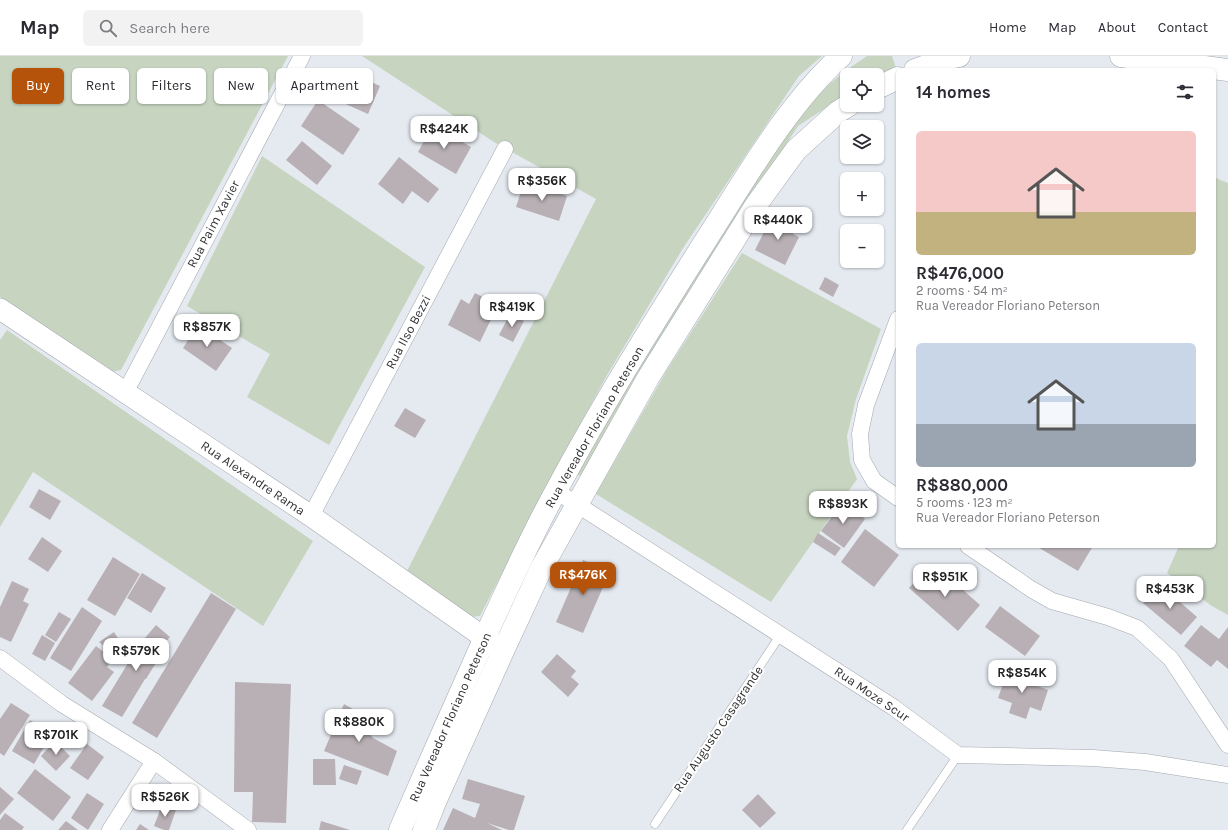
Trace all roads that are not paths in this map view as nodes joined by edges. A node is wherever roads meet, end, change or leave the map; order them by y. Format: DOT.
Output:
graph roads {
  1 [pos="302,56"];
  2 [pos="841,56"];
  3 [pos="903,56"];
  4 [pos="1121,56"];
  5 [pos="952,57"];
  6 [pos="910,68"];
  7 [pos="921,68"];
  8 [pos="1213,68"];
  9 [pos="1216,68"];
  10 [pos="1228,70"];
  11 [pos="896,79"];
  12 [pos="884,85"];
  13 [pos="840,111"];
  14 [pos="505,148"];
  15 [pos="0,309"];
  16 [pos="896,324"];
  17 [pos="125,393"];
  18 [pos="556,491"];
  19 [pos="896,497"];
  20 [pos="577,504"];
  21 [pos="311,516"];
  22 [pos="971,548"];
  23 [pos="781,634"];
  24 [pos="484,639"];
  25 [pos="503,651"];
  26 [pos="0,658"];
  27 [pos="1228,745"];
  28 [pos="958,755"];
  29 [pos="154,760"];
  30 [pos="1228,775"];
  31 [pos="655,824"];
  32 [pos="110,830"];
  33 [pos="248,830"];
  34 [pos="400,830"];
  35 [pos="424,830"];
  36 [pos="907,830"];
  1 -- 17 [label="street, Rua Paim Xavier"];
  2 -- 18 [label="main road, Rua Vereador Floriano Peterson"];
  3 -- 6 [label="main road"];
  4 -- 8 [label="main road"];
  5 -- 7 [label="main road"];
  9 -- 10 [label="main road"];
  11 -- 12 [label="main road"];
  13 -- 20 [label="main road, Rua Vereador Floriano Peterson"];
  14 -- 21 [label="street, Rua Ilso Bezzi"];
  15 -- 17 [label="street, Rua Alexandre Rama"];
  16 -- 19 [label="street"];
  17 -- 21 [label="street, Rua Alexandre Rama"];
  18 -- 20 [label="street, Rua Moze Scur"];
  18 -- 24 [label="main road, Rua Vereador Floriano Peterson"];
  20 -- 23 [label="street, Rua Moze Scur"];
  20 -- 25 [label="main road, Rua Vereador Floriano Peterson"];
  21 -- 24 [label="street, Rua Alexandre Rama"];
  22 -- 27 [label="street"];
  23 -- 28 [label="street, Rua Moze Scur"];
  23 -- 31 [label="lane, Rua Augusto Casagrande"];
  24 -- 25 [label="street, Rua Alexandre Rama"];
  24 -- 34 [label="main road, Rua Vereador Floriano Peterson"];
  25 -- 35 [label="main road, Rua Vereador Floriano Peterson"];
  26 -- 29 [label="street"];
  28 -- 30 [label="street"];
  28 -- 36 [label="lane"];
  29 -- 32 [label="street"];
  29 -- 33 [label="street"];
}
